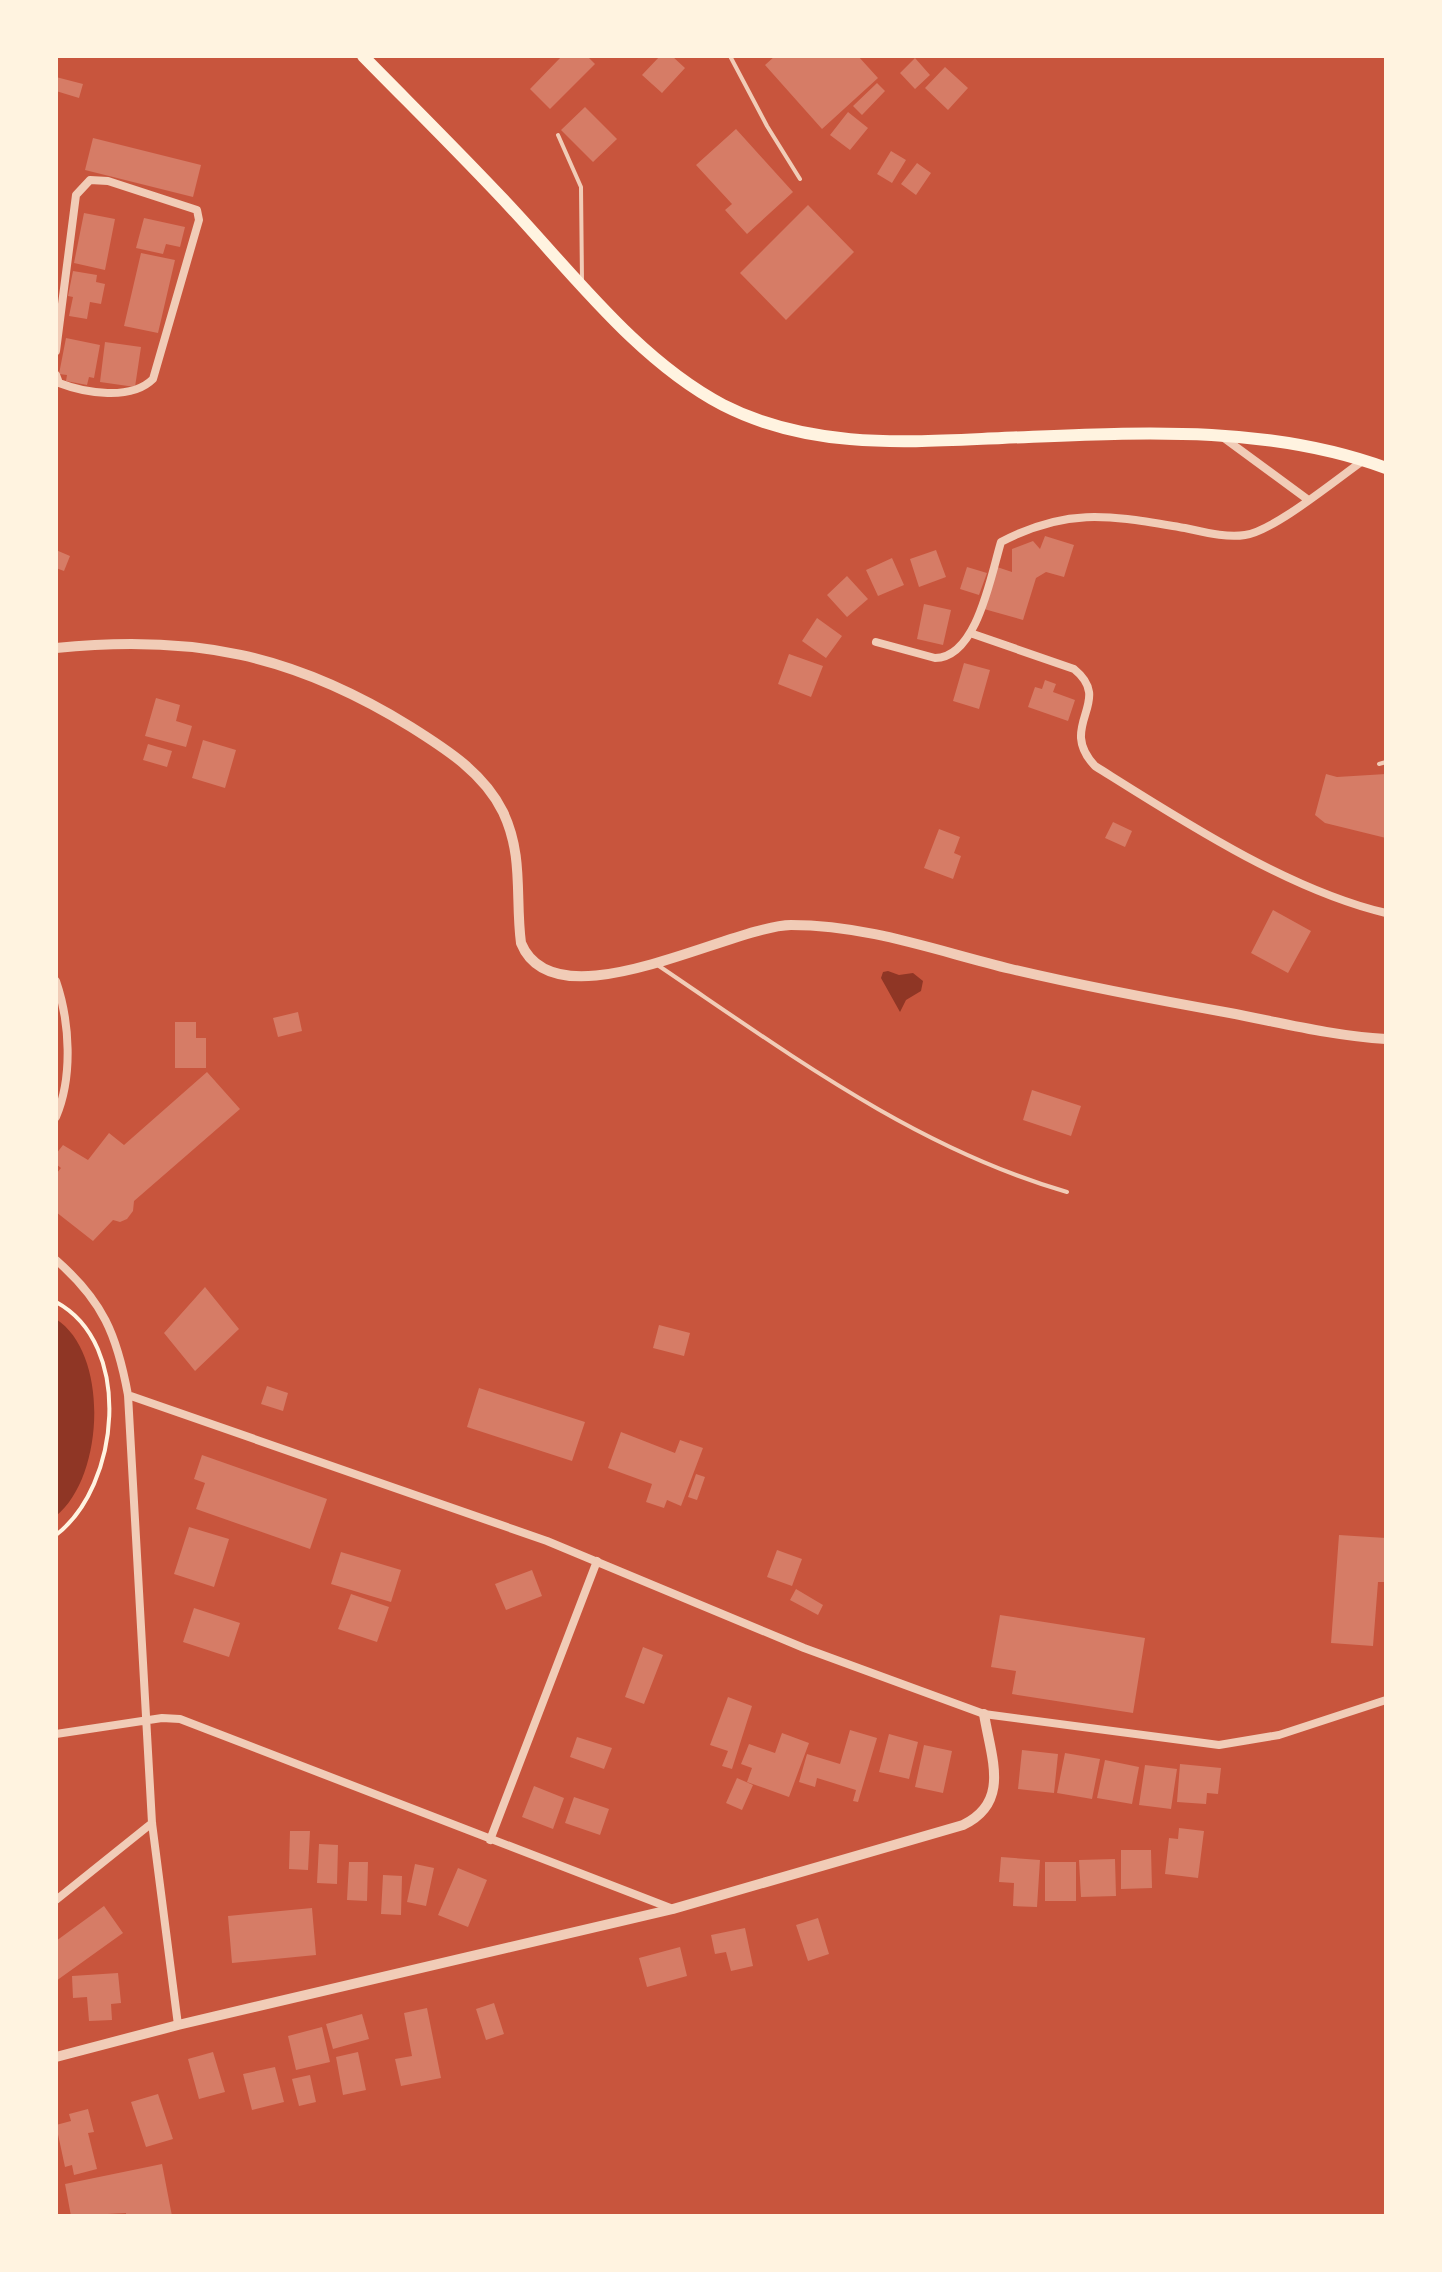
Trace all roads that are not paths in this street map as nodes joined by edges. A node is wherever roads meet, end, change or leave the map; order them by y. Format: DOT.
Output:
graph roads {
  1 [pos="363,56"];
  2 [pos="730,56"];
  3 [pos="558,135"];
  4 [pos="800,179"];
  5 [pos="582,285"];
  6 [pos="59,303"];
  7 [pos="56,351"];
  8 [pos="56,375"];
  9 [pos="1220,435"];
  10 [pos="1365,460"];
  11 [pos="1386,468"];
  12 [pos="1307,499"];
  13 [pos="973,634"];
  14 [pos="876,642"];
  15 [pos="56,648"];
  16 [pos="1386,762"];
  17 [pos="1379,764"];
  18 [pos="1386,913"];
  19 [pos="657,964"];
  20 [pos="56,981"];
  21 [pos="1386,1039"];
  22 [pos="56,1117"];
  23 [pos="1067,1192"];
  24 [pos="56,1260"];
  25 [pos="128,1395"];
  26 [pos="597,1561"];
  27 [pos="1386,1700"];
  28 [pos="984,1714"];
  29 [pos="148,1722"];
  30 [pos="56,1734"];
  31 [pos="152,1823"];
  32 [pos="490,1840"];
  33 [pos="56,1900"];
  34 [pos="673,1909"];
  35 [pos="178,2025"];
  36 [pos="56,2057"];
  1 -- 5 [label="main road"];
  2 -- 4 [label="lane"];
  3 -- 5 [label="lane"];
  5 -- 9 [label="main road"];
  6 -- 7 [label="street"];
  6 -- 8 [label="street"];
  9 -- 10 [label="main road"];
  9 -- 12 [label="street"];
  10 -- 11 [label="main road"];
  10 -- 12 [label="street"];
  12 -- 13 [label="street"];
  13 -- 14 [label="street"];
  13 -- 18 [label="street"];
  15 -- 19 [label="street"];
  16 -- 17 [label="lane"];
  19 -- 21 [label="street"];
  19 -- 23 [label="lane"];
  20 -- 22 [label="street"];
  24 -- 25 [label="street"];
  25 -- 26 [label="street"];
  25 -- 29 [label="street"];
  26 -- 28 [label="street"];
  26 -- 32 [label="street"];
  27 -- 28 [label="street"];
  28 -- 34 [label="street"];
  29 -- 30 [label="street"];
  29 -- 31 [label="street"];
  29 -- 32 [label="street"];
  31 -- 33 [label="street"];
  31 -- 35 [label="street"];
  32 -- 34 [label="street"];
  34 -- 35 [label="street"];
  35 -- 36 [label="street"];
}
